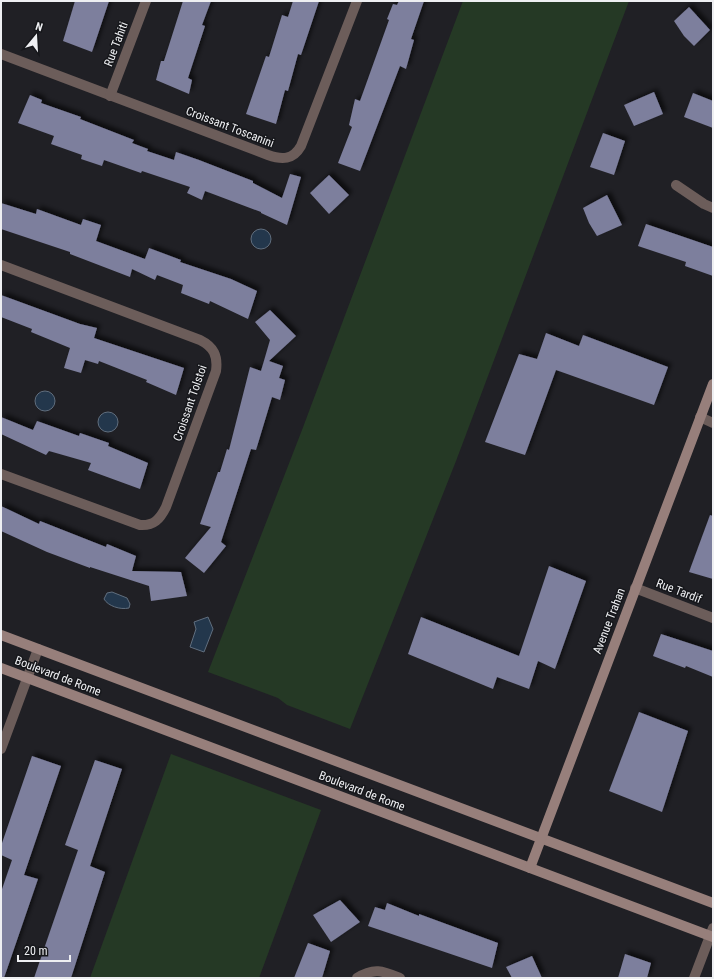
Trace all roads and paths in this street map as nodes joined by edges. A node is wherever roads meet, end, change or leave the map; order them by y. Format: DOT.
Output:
graph roads {
  1 [pos="146,1"];
  2 [pos="357,1"];
  3 [pos="1,54"];
  4 [pos="110,96"];
  5 [pos="676,185"];
  6 [pos="713,208"];
  7 [pos="1,265"];
  8 [pos="713,384"];
  9 [pos="700,417"];
  10 [pos="713,423"];
  11 [pos="1,474"];
  12 [pos="635,588"];
  13 [pos="713,618"];
  14 [pos="1,635"];
  15 [pos="38,649"];
  16 [pos="1,668"];
  17 [pos="27,678"];
  18 [pos="1,749"];
  19 [pos="541,838"];
  20 [pos="530,868"];
  21 [pos="713,903"];
  22 [pos="712,934"];
  23 [pos="357,978"];
  24 [pos="400,978"];
  25 [pos="694,978"];
  1 -- 4 [label="street, Rue Tahiti"];
  2 -- 4 [label="street, Croissant Toscanini"];
  3 -- 4 [label="street, Croissant Toscanini"];
  5 -- 6 [label="street"];
  7 -- 11 [label="street, Croissant Tolstoi"];
  8 -- 9 [label="main road, Avenue Trahan"];
  9 -- 10 [label="street"];
  9 -- 12 [label="main road, Avenue Trahan"];
  12 -- 13 [label="street, Rue Tardif"];
  12 -- 19 [label="main road, Avenue Trahan"];
  14 -- 15 [label="main road, Boulevard de Rome"];
  15 -- 17 [label="street"];
  15 -- 19 [label="main road, Boulevard de Rome"];
  16 -- 17 [label="main road, Boulevard de Rome"];
  17 -- 18 [label="street"];
  17 -- 20 [label="main road, Boulevard de Rome"];
  19 -- 20 [label="main road, Avenue Trahan"];
  19 -- 21 [label="main road, Boulevard de Rome"];
  20 -- 22 [label="main road, Boulevard de Rome"];
  22 -- 25 [label="street"];
  23 -- 24 [label="street"];
}
